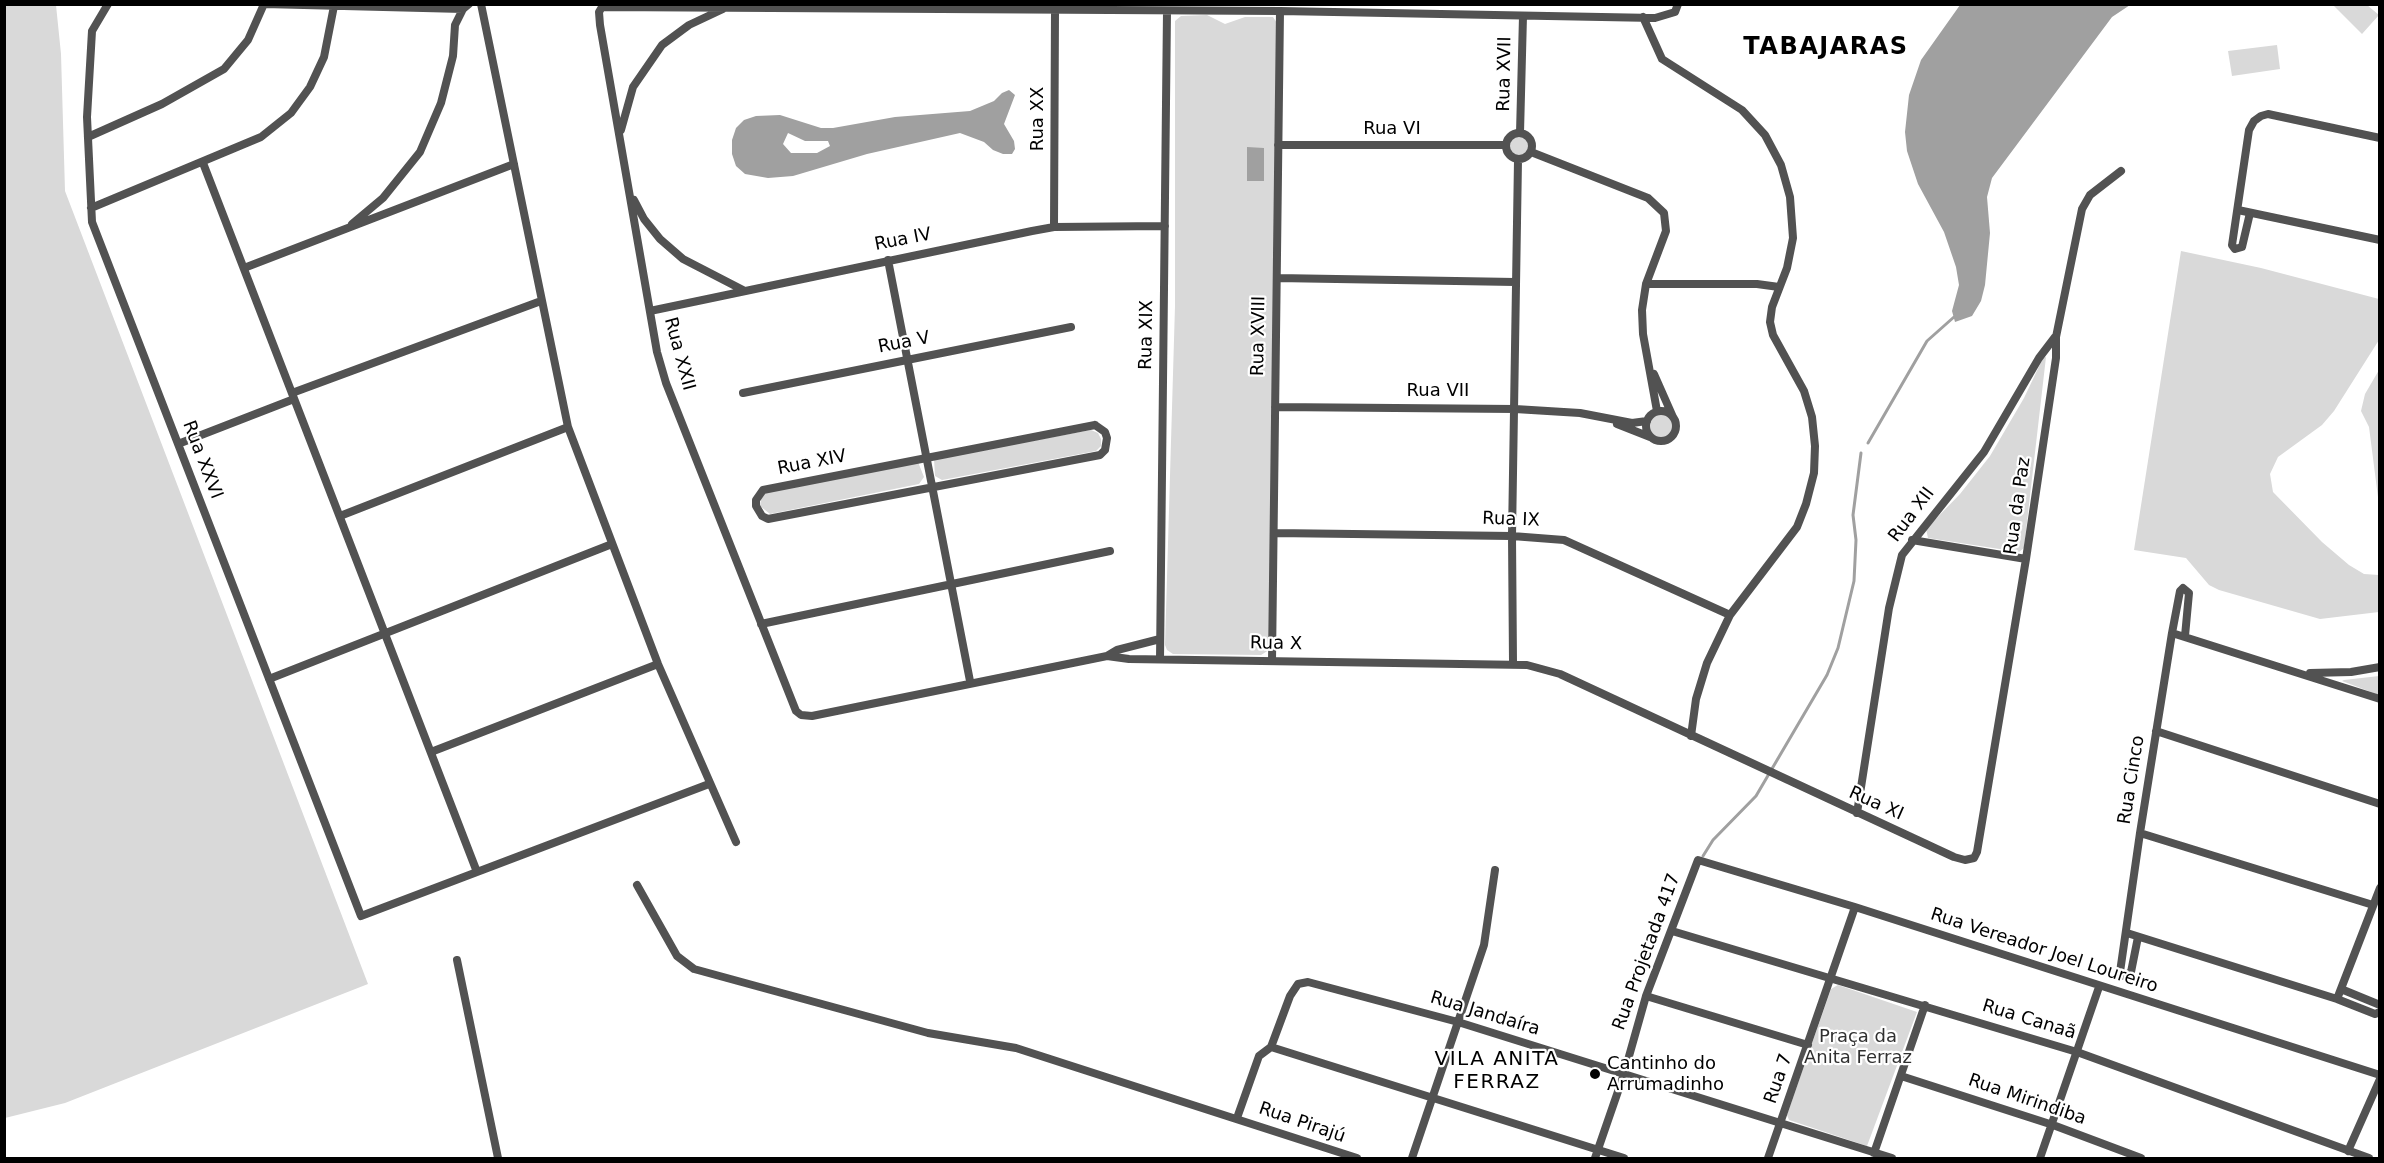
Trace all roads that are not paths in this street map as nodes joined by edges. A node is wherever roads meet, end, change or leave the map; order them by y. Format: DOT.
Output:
graph roads {
  1 [pos="108,4"];
  2 [pos="264,4"];
  3 [pos="481,4"];
  4 [pos="1678,4"];
  5 [pos="334,6"];
  6 [pos="466,7"];
  7 [pos="729,7"];
  8 [pos="1203,8"];
  9 [pos="1243,8"];
  10 [pos="1055,10"];
  11 [pos="1167,11"];
  12 [pos="1280,11"];
  13 [pos="1523,16"];
  14 [pos="1643,17"];
  15 [pos="1520,133"];
  16 [pos="620,136"];
  17 [pos="88,137"];
  18 [pos="2379,138"];
  19 [pos="1278,145"];
  20 [pos="1506,145"];
  21 [pos="1531,152"];
  22 [pos="1518,160"];
  23 [pos="203,163"];
  24 [pos="514,164"];
  25 [pos="2121,171"];
  26 [pos="630,192"];
  27 [pos="91,208"];
  28 [pos="2238,210"];
  29 [pos="2250,213"];
  30 [pos="1165,226"];
  31 [pos="1054,227"];
  32 [pos="347,229"];
  33 [pos="2379,240"];
  34 [pos="888,260"];
  35 [pos="244,268"];
  36 [pos="1277,278"];
  37 [pos="1515,282"];
  38 [pos="1646,284"];
  39 [pos="1779,287"];
  40 [pos="744,290"];
  41 [pos="541,301"];
  42 [pos="650,311"];
  43 [pos="1071,327"];
  44 [pos="2056,337"];
  45 [pos="905,359"];
  46 [pos="1650,369"];
  47 [pos="743,393"];
  48 [pos="293,396"];
  49 [pos="1275,406"];
  50 [pos="1515,409"];
  51 [pos="1657,411"];
  52 [pos="1600,417"];
  53 [pos="1673,417"];
  54 [pos="1647,421"];
  55 [pos="568,427"];
  56 [pos="1650,436"];
  57 [pos="178,444"];
  58 [pos="925,458"];
  59 [pos="930,488"];
  60 [pos="340,516"];
  61 [pos="1274,533"];
  62 [pos="1512,536"];
  63 [pos="1912,540"];
  64 [pos="612,544"];
  65 [pos="1110,551"];
  66 [pos="2026,559"];
  67 [pos="951,584"];
  68 [pos="1730,615"];
  69 [pos="761,624"];
  70 [pos="385,633"];
  71 [pos="2172,633"];
  72 [pos="2185,636"];
  73 [pos="1160,639"];
  74 [pos="1107,656"];
  75 [pos="1160,659"];
  76 [pos="1272,661"];
  77 [pos="1513,663"];
  78 [pos="658,664"];
  79 [pos="2379,667"];
  80 [pos="2298,672"];
  81 [pos="270,679"];
  82 [pos="970,681"];
  83 [pos="786,688"];
  84 [pos="2379,699"];
  85 [pos="2156,731"];
  86 [pos="1690,736"];
  87 [pos="431,752"];
  88 [pos="1768,772"];
  89 [pos="709,783"];
  90 [pos="2379,804"];
  91 [pos="1857,813"];
  92 [pos="2140,833"];
  93 [pos="736,842"];
  94 [pos="1698,860"];
  95 [pos="1969,860"];
  96 [pos="1495,870"];
  97 [pos="477,872"];
  98 [pos="637,885"];
  99 [pos="2379,888"];
  100 [pos="2373,905"];
  101 [pos="1855,907"];
  102 [pos="1672,931"];
  103 [pos="2127,933"];
  104 [pos="2138,937"];
  105 [pos="457,960"];
  106 [pos="1830,979"];
  107 [pos="2098,987"];
  108 [pos="2341,989"];
  109 [pos="1646,996"];
  110 [pos="2337,999"];
  111 [pos="1925,1005"];
  112 [pos="2379,1005"];
  113 [pos="2379,1011"];
  114 [pos="1458,1022"];
  115 [pos="1808,1045"];
  116 [pos="1275,1048"];
  117 [pos="2077,1052"];
  118 [pos="1624,1074"];
  119 [pos="1901,1076"];
  120 [pos="2379,1077"];
  121 [pos="1432,1097"];
  122 [pos="1237,1118"];
  123 [pos="1781,1123"];
  124 [pos="2053,1125"];
  125 [pos="2348,1151"];
  126 [pos="1874,1153"];
  127 [pos="1596,1154"];
  128 [pos="498,1158"];
  129 [pos="1357,1158"];
  130 [pos="1412,1158"];
  131 [pos="1624,1158"];
  132 [pos="1768,1158"];
  133 [pos="1892,1158"];
  134 [pos="2040,1158"];
  135 [pos="2141,1158"];
  136 [pos="2369,1158"];
  1 -- 17 [label="street, Rua XXVI"];
  2 -- 5 [label="street"];
  2 -- 17 [label="street"];
  3 -- 24 [label="street"];
  4 -- 14 [label="street"];
  5 -- 6 [label="street"];
  5 -- 23 [label="street"];
  6 -- 32 [label="street"];
  7 -- 10 [label="street"];
  7 -- 16 [label="street"];
  7 -- 16 [label="street, Rua XXII"];
  8 -- 9 [label="street"];
  8 -- 11 [label="street"];
  9 -- 12 [label="street"];
  10 -- 11 [label="street"];
  10 -- 31 [label="street, Rua XX"];
  11 -- 30 [label="street, Rua XIX"];
  12 -- 13 [label="street"];
  12 -- 19 [label="street, Rua XVIII"];
  13 -- 14 [label="street"];
  13 -- 15 [label="street, Rua XVII"];
  14 -- 39 [label="street"];
  15 -- 20 [label="street, Rua XVII"];
  15 -- 21 [label="street, Rua XVII"];
  16 -- 26 [label="street, Rua XXII"];
  17 -- 27 [label="street, Rua XXVI"];
  18 -- 28 [label="street"];
  19 -- 20 [label="street, Rua VI"];
  19 -- 36 [label="street, Rua XVIII"];
  20 -- 22 [label="street"];
  21 -- 22 [label="street"];
  21 -- 38 [label="street"];
  22 -- 37 [label="street"];
  23 -- 27 [label="street"];
  23 -- 35 [label="street"];
  24 -- 32 [label="street"];
  24 -- 41 [label="street"];
  25 -- 44 [label="street, Rua da Paz"];
  26 -- 40 [label="street"];
  26 -- 42 [label="street, Rua XXII"];
  27 -- 57 [label="street, Rua XXVI"];
  28 -- 29 [label="street"];
  28 -- 29 [label="street"];
  29 -- 33 [label="street"];
  30 -- 31 [label="street, Rua IV"];
  30 -- 73 [label="street, Rua XIX"];
  31 -- 34 [label="street, Rua IV"];
  32 -- 35 [label="street"];
  34 -- 40 [label="street, Rua IV"];
  34 -- 45 [label="street"];
  35 -- 48 [label="street"];
  36 -- 37 [label="street"];
  36 -- 49 [label="street, Rua XVIII"];
  37 -- 50 [label="street"];
  38 -- 39 [label="street"];
  38 -- 46 [label="street"];
  39 -- 68 [label="street"];
  40 -- 42 [label="street, Rua IV"];
  41 -- 48 [label="street"];
  41 -- 55 [label="street"];
  42 -- 69 [label="street, Rua XXII"];
  43 -- 45 [label="street, Rua V"];
  44 -- 63 [label="street, Rua XII"];
  44 -- 66 [label="street, Rua da Paz"];
  45 -- 47 [label="street, Rua V"];
  45 -- 58 [label="street"];
  46 -- 51 [label="street"];
  46 -- 53 [label="street"];
  48 -- 57 [label="street"];
  48 -- 60 [label="street"];
  49 -- 50 [label="street, Rua VII"];
  49 -- 61 [label="street, Rua XVIII"];
  50 -- 52 [label="street, Rua VII"];
  50 -- 62 [label="street"];
  51 -- 53 [label="street"];
  51 -- 54 [label="street"];
  52 -- 54 [label="street"];
  52 -- 56 [label="street"];
  53 -- 56 [label="street"];
  54 -- 56 [label="street"];
  55 -- 60 [label="street"];
  55 -- 64 [label="street"];
  57 -- 81 [label="street, Rua XXVI"];
  58 -- 59 [label="street"];
  58 -- 59 [label="street, Rua XIV"];
  58 -- 59 [label="street, Rua XIV"];
  59 -- 67 [label="street"];
  60 -- 70 [label="street"];
  61 -- 62 [label="street, Rua IX"];
  61 -- 76 [label="street, Rua XVIII"];
  62 -- 68 [label="street, Rua IX"];
  62 -- 77 [label="street"];
  63 -- 66 [label="street"];
  63 -- 91 [label="street, Rua XII"];
  64 -- 70 [label="street"];
  64 -- 78 [label="street"];
  65 -- 67 [label="street"];
  66 -- 95 [label="street, Rua da Paz"];
  67 -- 69 [label="street"];
  67 -- 82 [label="street"];
  68 -- 86 [label="street"];
  69 -- 83 [label="street, Rua XXII"];
  70 -- 81 [label="street"];
  70 -- 87 [label="street"];
  71 -- 72 [label="street"];
  71 -- 72 [label="street, Rua Cinco"];
  71 -- 85 [label="street, Rua Cinco"];
  72 -- 80 [label="street"];
  73 -- 74 [label="street"];
  73 -- 75 [label="street, Rua XIX"];
  74 -- 75 [label="street, Rua X"];
  74 -- 82 [label="street, Rua X"];
  75 -- 76 [label="street, Rua X"];
  76 -- 77 [label="street, Rua X"];
  77 -- 86 [label="street, Rua X"];
  78 -- 87 [label="street"];
  78 -- 89 [label="street"];
  79 -- 80 [label="street"];
  80 -- 84 [label="street"];
  81 -- 97 [label="street, Rua XXVI"];
  82 -- 83 [label="street, Rua X"];
  85 -- 90 [label="street"];
  85 -- 92 [label="street, Rua Cinco"];
  86 -- 88 [label="street, Rua X"];
  87 -- 97 [label="street"];
  88 -- 91 [label="street, Rua XI"];
  89 -- 93 [label="street"];
  89 -- 97 [label="street"];
  91 -- 95 [label="street, Rua XI"];
  92 -- 100 [label="street"];
  92 -- 103 [label="street, Rua Cinco"];
  94 -- 101 [label="street, Rua Vereador Joel Loureiro"];
  94 -- 102 [label="street, Rua Projetada 417"];
  96 -- 114 [label="street"];
  98 -- 122 [label="street, Rua Pirajú"];
  99 -- 100 [label="street"];
  100 -- 108 [label="street"];
  101 -- 106 [label="street, Rua 7"];
  101 -- 107 [label="street, Rua Vereador Joel Loureiro"];
  102 -- 106 [label="street, Rua Canaã"];
  102 -- 109 [label="street, Rua Projetada 417"];
  103 -- 104 [label="street"];
  103 -- 104 [label="street, Rua Cinco"];
  104 -- 110 [label="street"];
  105 -- 128 [label="street"];
  106 -- 111 [label="street, Rua Canaã"];
  106 -- 115 [label="street, Rua 7"];
  107 -- 117 [label="street"];
  107 -- 120 [label="street, Rua Vereador Joel Loureiro"];
  108 -- 110 [label="street"];
  108 -- 112 [label="street"];
  109 -- 115 [label="street"];
  109 -- 118 [label="street, Rua Projetada 417"];
  110 -- 113 [label="street"];
  111 -- 117 [label="street, Rua Canaã"];
  111 -- 119 [label="street"];
  114 -- 116 [label="street, Rua Jandaíra"];
  114 -- 118 [label="street, Rua Jandaíra"];
  114 -- 121 [label="street"];
  115 -- 123 [label="street, Rua 7"];
  116 -- 121 [label="street"];
  116 -- 122 [label="street"];
  117 -- 124 [label="street"];
  117 -- 125 [label="street, Rua Canaã"];
  118 -- 123 [label="street, Rua Jandaíra"];
  118 -- 127 [label="street, Rua Projetada 417"];
  119 -- 124 [label="street, Rua Mirindiba"];
  119 -- 126 [label="street"];
  120 -- 125 [label="street, Rua Vereador Joel Loureiro"];
  121 -- 127 [label="street"];
  121 -- 130 [label="street"];
  122 -- 129 [label="street, Rua Pirajú"];
  123 -- 126 [label="street, Rua Jandaíra"];
  123 -- 132 [label="street, Rua 7"];
  124 -- 134 [label="street"];
  124 -- 135 [label="street, Rua Mirindiba"];
  125 -- 136 [label="street, Rua Canaã"];
  126 -- 133 [label="street, Rua Jandaíra"];
  127 -- 131 [label="street"];
}
